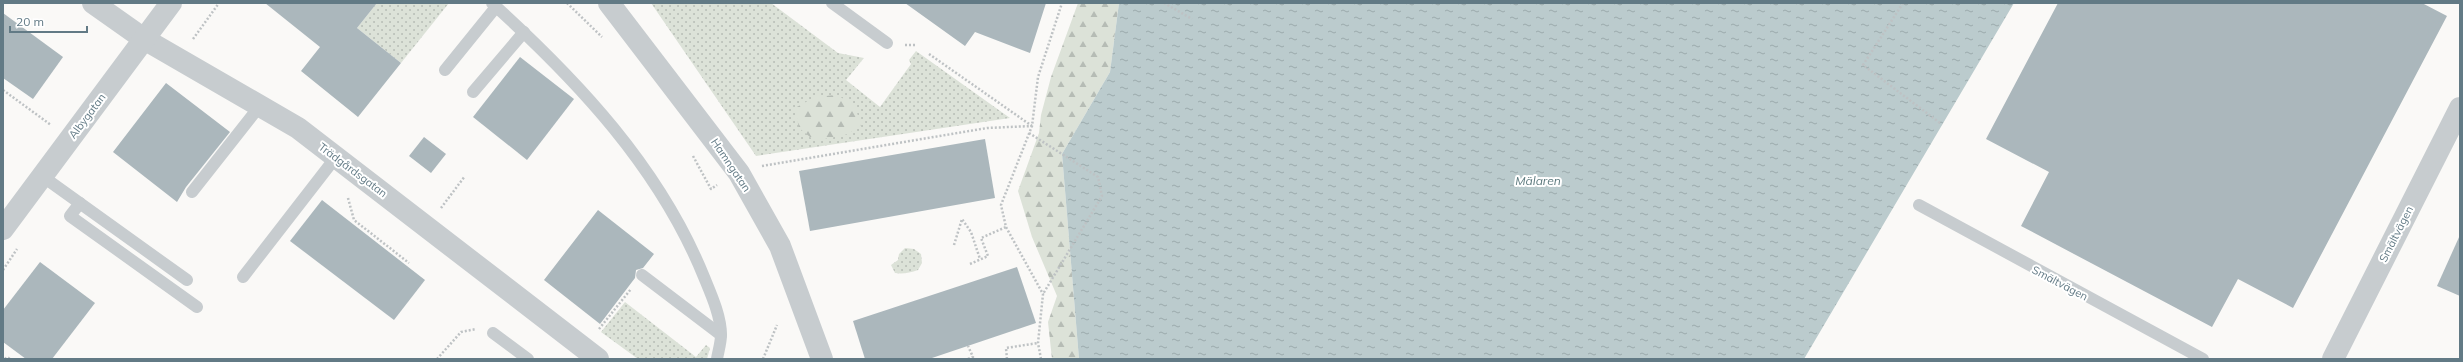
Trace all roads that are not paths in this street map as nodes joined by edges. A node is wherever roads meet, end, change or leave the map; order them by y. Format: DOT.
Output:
graph roads {
  1 [pos="93,3"];
  2 [pos="170,3"];
  3 [pos="832,3"];
  4 [pos="494,5"];
  5 [pos="610,6"];
  6 [pos="524,32"];
  7 [pos="144,39"];
  8 [pos="887,43"];
  9 [pos="445,70"];
  10 [pos="473,92"];
  11 [pos="259,107"];
  12 [pos="2460,108"];
  13 [pos="336,157"];
  14 [pos="42,176"];
  15 [pos="192,192"];
  16 [pos="80,203"];
  17 [pos="1919,205"];
  18 [pos="3,229"];
  19 [pos="642,275"];
  20 [pos="243,277"];
  21 [pos="187,280"];
  22 [pos="197,307"];
  23 [pos="493,333"];
  24 [pos="721,335"];
  25 [pos="528,359"];
  26 [pos="598,359"];
  27 [pos="716,359"];
  28 [pos="822,359"];
  29 [pos="2203,359"];
  30 [pos="2333,359"];
  1 -- 7 [label="street, Trädgårdsgatan"];
  2 -- 7 [label="street, Albygatan"];
  3 -- 8 [label="lane"];
  4 -- 6 [label="lane"];
  4 -- 9 [label="lane"];
  5 -- 28 [label="street, Hamngatan"];
  6 -- 10 [label="lane"];
  6 -- 24 [label="lane"];
  7 -- 11 [label="street, Trädgårdsgatan"];
  7 -- 14 [label="street, Albygatan"];
  11 -- 13 [label="street, Trädgårdsgatan"];
  11 -- 15 [label="lane"];
  12 -- 30 [label="street, Smältvägen"];
  13 -- 20 [label="lane"];
  13 -- 26 [label="street, Trädgårdsgatan"];
  14 -- 16 [label="lane"];
  14 -- 18 [label="street, Albygatan"];
  16 -- 21 [label="lane"];
  16 -- 22 [label="lane"];
  17 -- 29 [label="lane, Smältvägen"];
  19 -- 24 [label="lane"];
  23 -- 25 [label="lane"];
  24 -- 27 [label="lane"];
}
